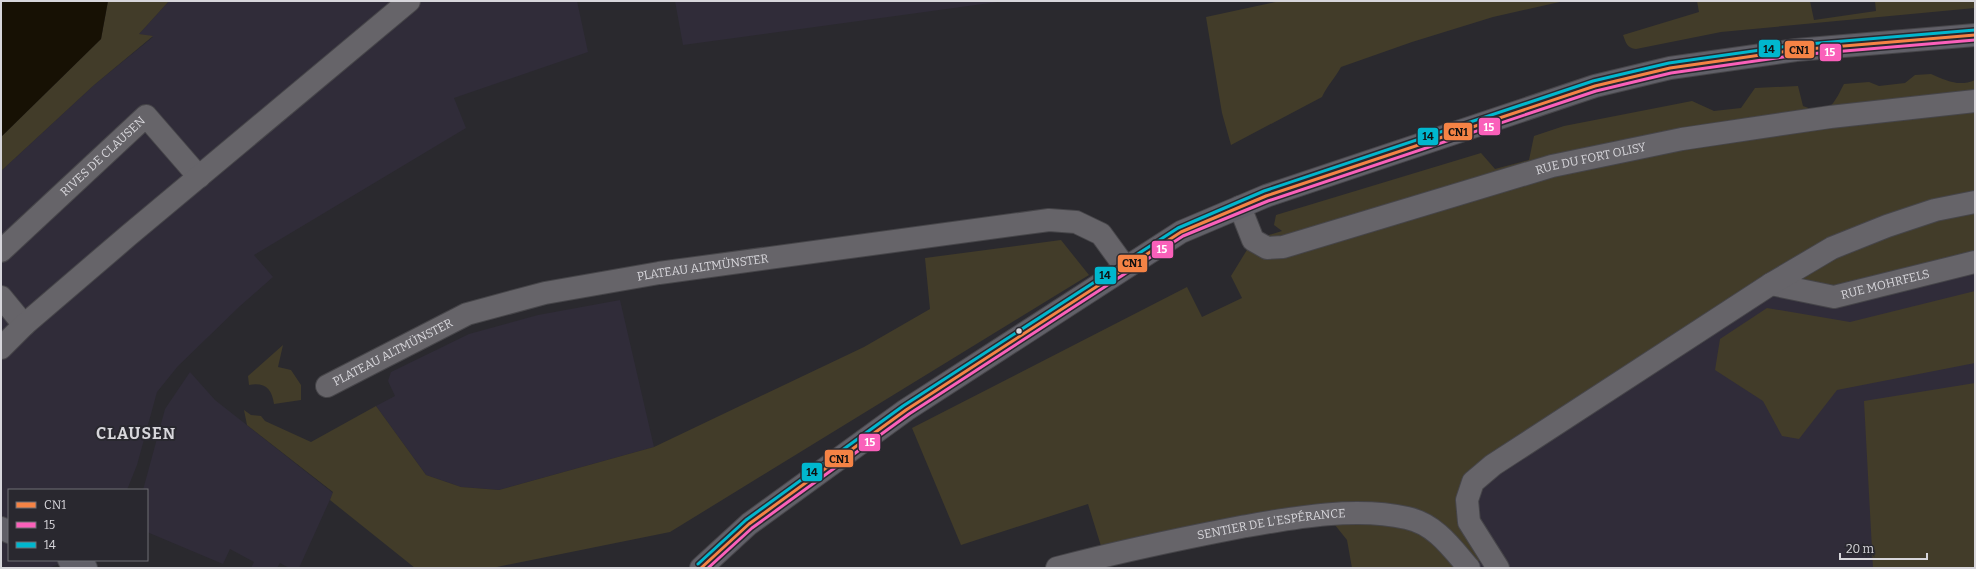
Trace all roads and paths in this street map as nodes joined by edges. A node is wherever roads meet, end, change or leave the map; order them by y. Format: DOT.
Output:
graph roads {
  1 [pos="409,1"];
  2 [pos="1975,36"];
  3 [pos="1975,101"];
  4 [pos="199,176"];
  5 [pos="1975,202"];
  6 [pos="1240,207"];
  7 [pos="1,251"];
  8 [pos="1975,262"];
  9 [pos="1125,267"];
  10 [pos="1771,284"];
  11 [pos="1,297"];
  12 [pos="24,325"];
  13 [pos="1,348"];
  14 [pos="327,386"];
  15 [pos="71,561"];
  16 [pos="86,568"];
  17 [pos="701,568"];
  18 [pos="1057,568"];
  19 [pos="1469,568"];
  20 [pos="1498,568"];
  1 -- 4 [label="street"];
  2 -- 6 [label="main road"];
  3 -- 6 [label="street, RUE DU FORT OLISY"];
  4 -- 7 [label="street, RIVES DE CLAUSEN"];
  4 -- 12 [label="street"];
  5 -- 10 [label="street"];
  6 -- 9 [label="main road"];
  8 -- 10 [label="street, RUE MOHRFELS"];
  9 -- 14 [label="street, PLATEAU ALTMÜNSTER"];
  9 -- 17 [label="main road"];
  10 -- 20 [label="street"];
  11 -- 12 [label="street"];
  12 -- 13 [label="street"];
  15 -- 16 [label="main road"];
  18 -- 19 [label="street, SENTIER DE L'ESPÉRANCE"];
}
